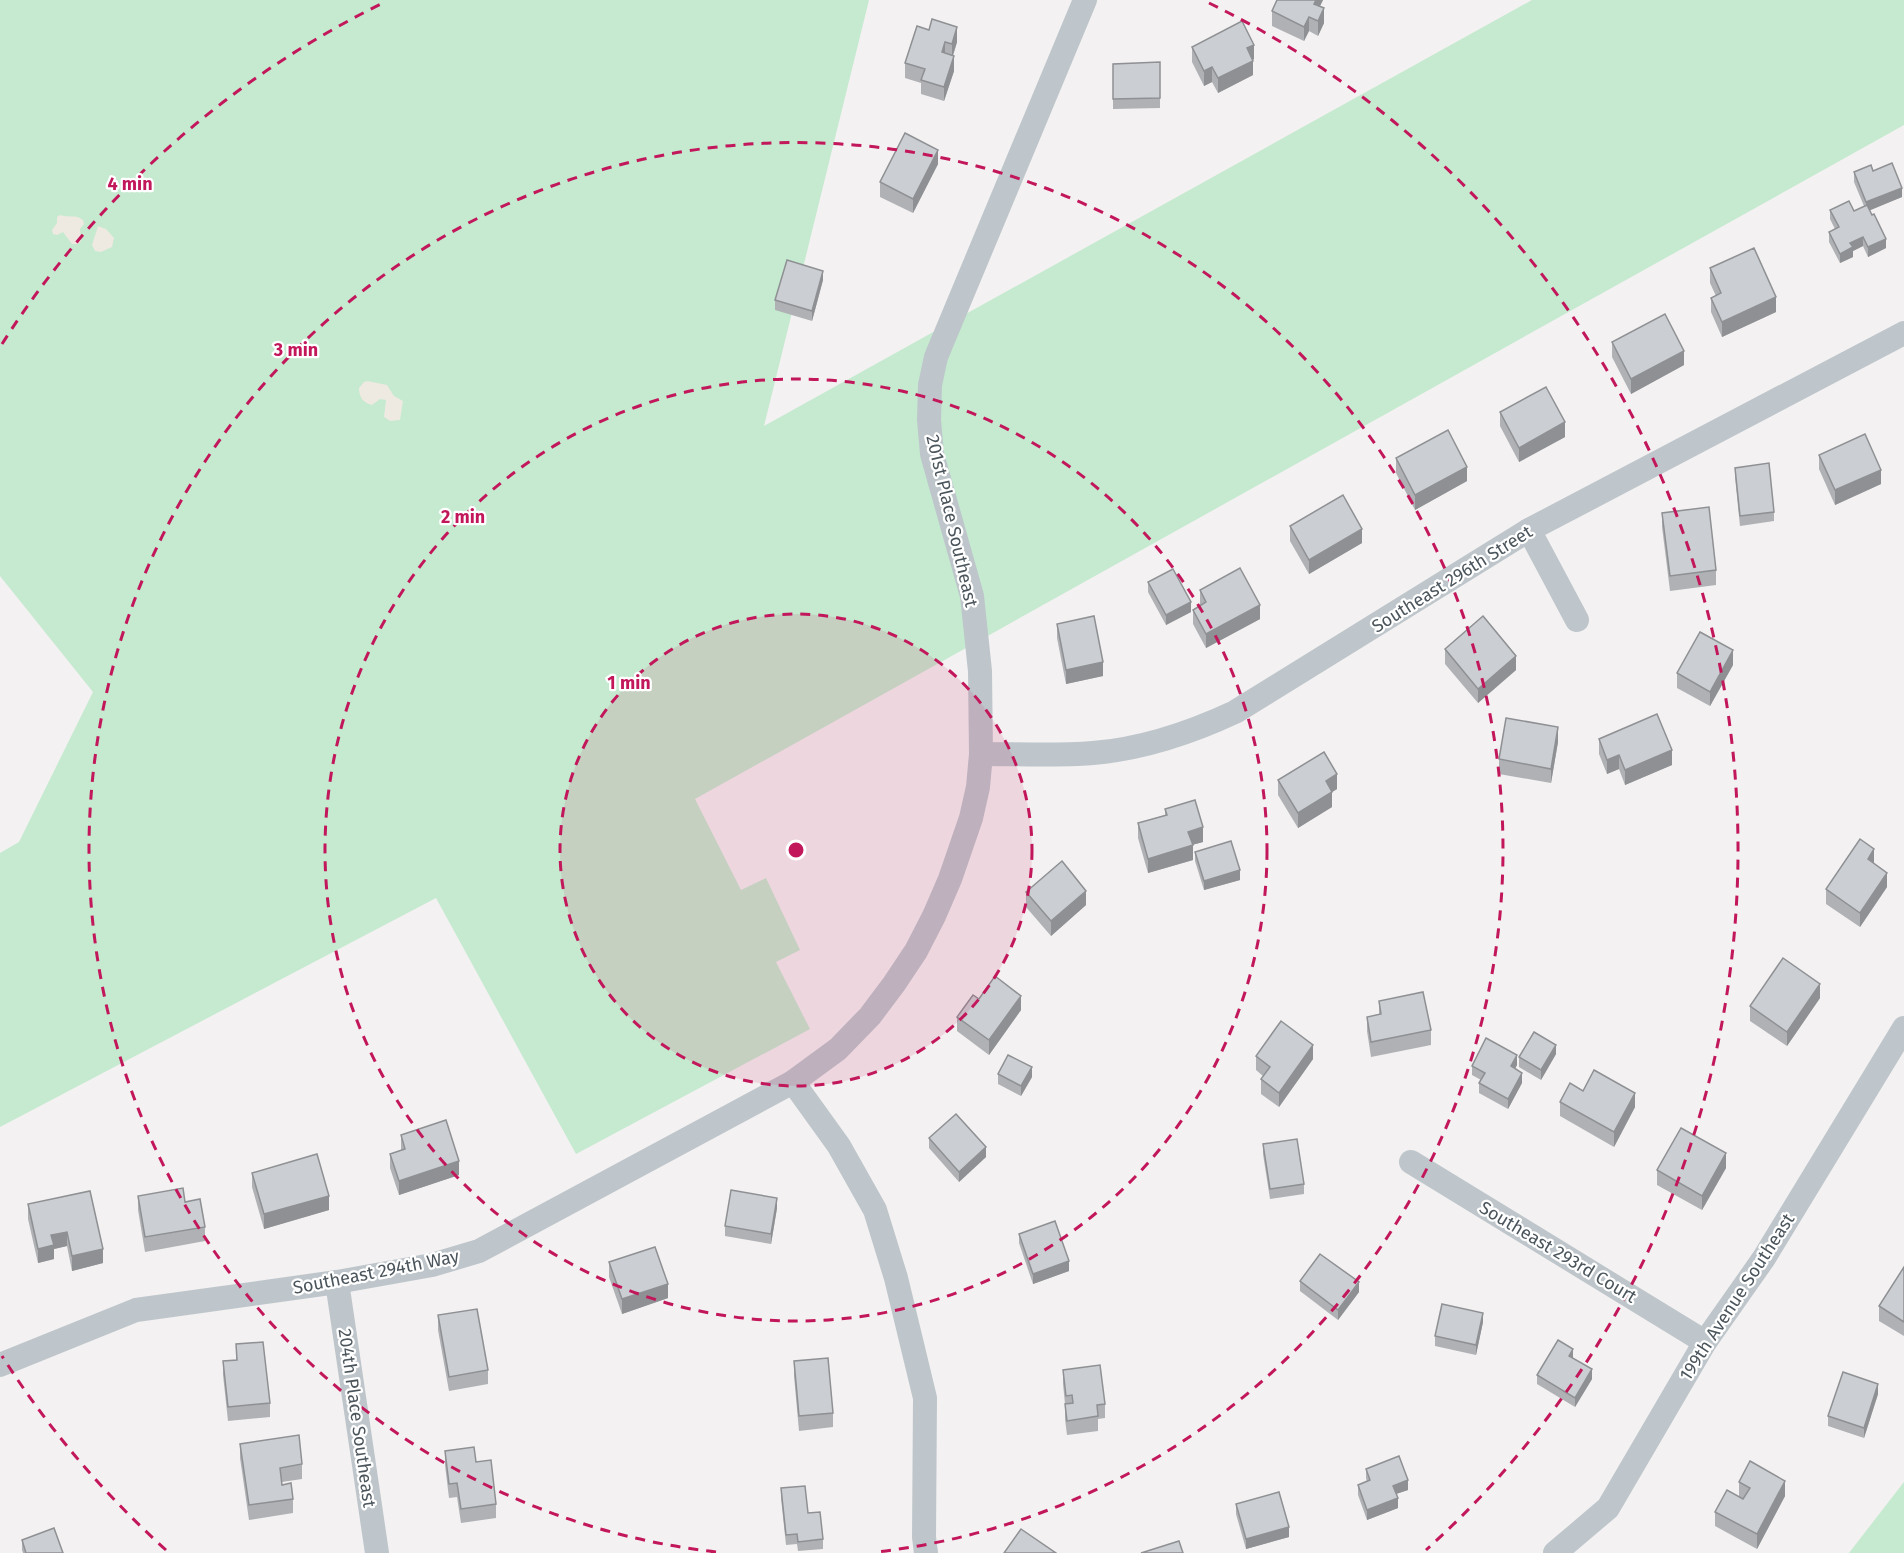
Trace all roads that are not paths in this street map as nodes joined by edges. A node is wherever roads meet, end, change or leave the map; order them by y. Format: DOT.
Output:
graph roads {
  1 [pos="1085,0"];
  2 [pos="1904,333"];
  3 [pos="1529,530"];
  4 [pos="1577,620"];
  5 [pos="981,754"];
  6 [pos="1904,1028"];
  7 [pos="793,1083"];
  8 [pos="1411,1162"];
  9 [pos="337,1282"];
  10 [pos="1705,1342"];
  11 [pos="0,1365"];
  12 [pos="377,1553"];
  13 [pos="926,1553"];
  14 [pos="1555,1553"];
  1 -- 5 [label="street, 201st Place Southeast"];
  2 -- 3 [label="street, Southeast 296th Street"];
  3 -- 4 [label="street"];
  3 -- 5 [label="street, Southeast 296th Street"];
  5 -- 7 [label="street, 201st Place Southeast"];
  6 -- 10 [label="street, 199th Avenue Southeast"];
  7 -- 9 [label="street, Southeast 294th Way"];
  7 -- 13 [label="street"];
  8 -- 10 [label="street, Southeast 293rd Court"];
  9 -- 11 [label="street, Southeast 294th Way"];
  9 -- 12 [label="street, 204th Place Southeast"];
  10 -- 14 [label="street, 199th Avenue Southeast"];
}
